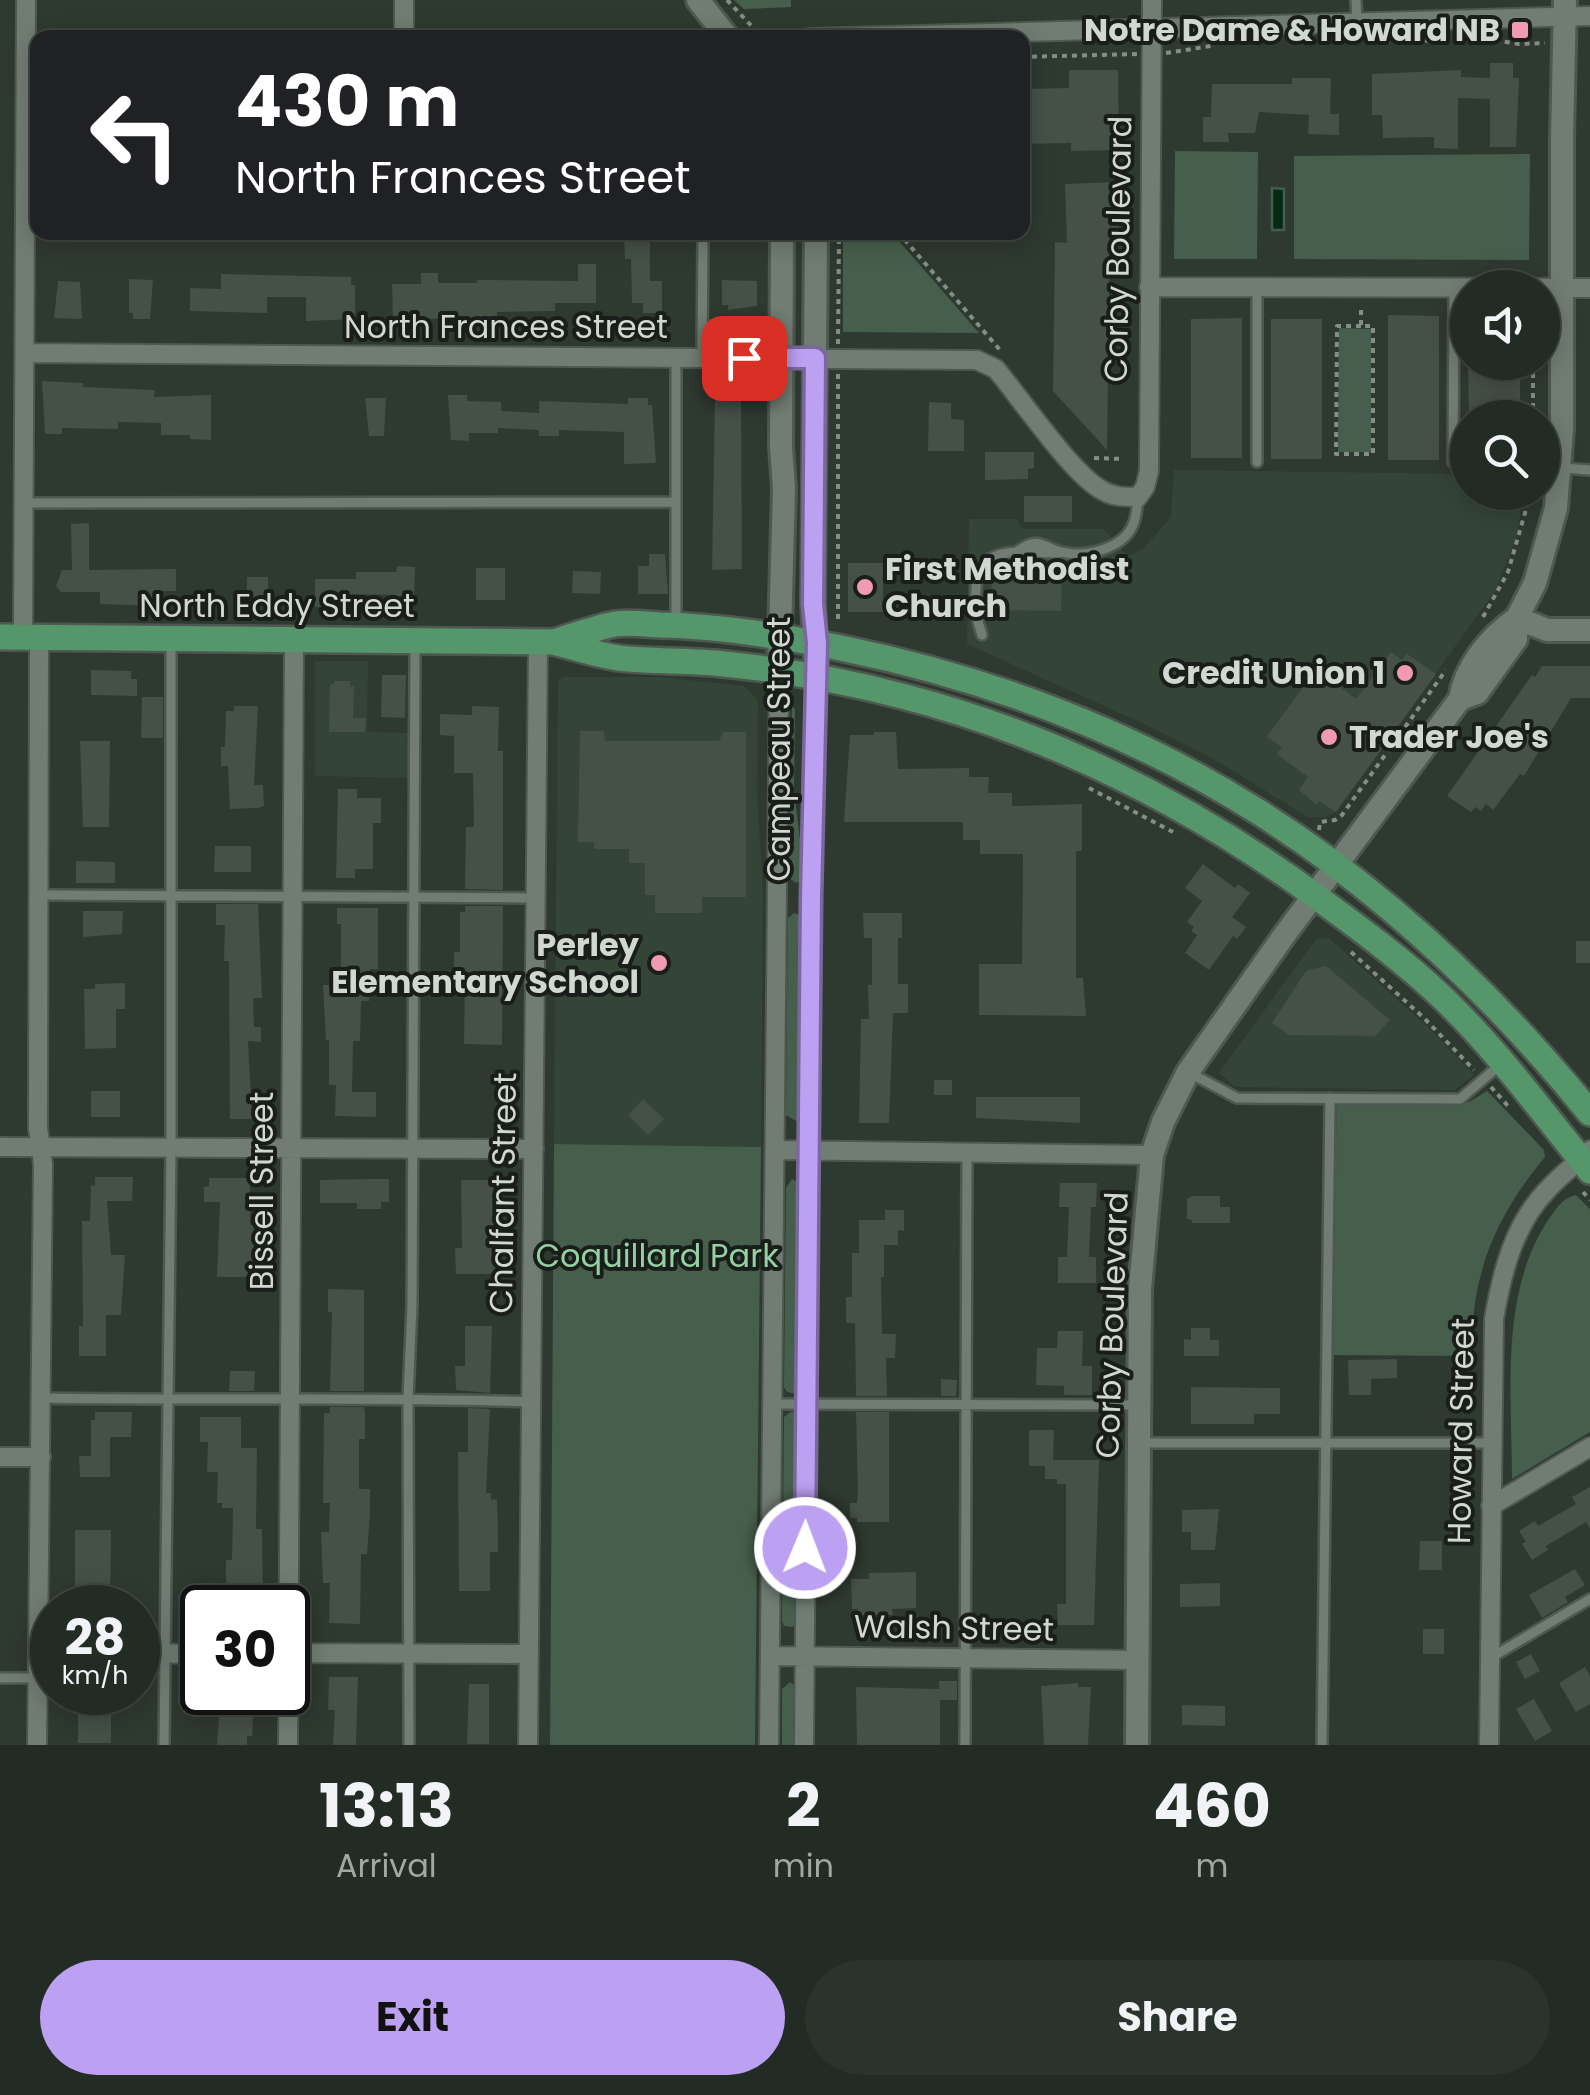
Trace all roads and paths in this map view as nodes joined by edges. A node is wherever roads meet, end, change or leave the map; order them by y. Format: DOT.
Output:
graph roads {
  1 [pos="26,0"];
  2 [pos="404,0"];
  3 [pos="698,0"];
  4 [pos="727,0"];
  5 [pos="1152,0"];
  6 [pos="1356,0"];
  7 [pos="1565,9"];
  8 [pos="1590,16"];
  9 [pos="1357,23"];
  10 [pos="1152,28"];
  11 [pos="404,30"];
  12 [pos="722,30"];
  13 [pos="755,30"];
  14 [pos="1030,32"];
  15 [pos="30,40"];
  16 [pos="1348,42"];
  17 [pos="1565,42"];
  18 [pos="1228,46"];
  19 [pos="1152,54"];
  20 [pos="1030,57"];
  21 [pos="30,240"];
  22 [pos="703,240"];
  23 [pos="782,240"];
  24 [pos="816,240"];
  25 [pos="839,240"];
  26 [pos="1256,286"];
  27 [pos="1149,287"];
  28 [pos="1450,287"];
  29 [pos="1562,288"];
  30 [pos="1590,288"];
  31 [pos="1361,310"];
  32 [pos="1361,326"];
  33 [pos="838,347"];
  34 [pos="25,354"];
  35 [pos="676,358"];
  36 [pos="702,358"];
  37 [pos="781,358"];
  38 [pos="815,358"];
  39 [pos="838,370"];
  40 [pos="1256,462"];
  41 [pos="1560,468"];
  42 [pos="1590,470"];
  43 [pos="1138,497"];
  44 [pos="675,502"];
  45 [pos="23,503"];
  46 [pos="1525,510"];
  47 [pos="1554,510"];
  48 [pos="1015,553"];
  49 [pos="1062,553"];
  50 [pos="1027,562"];
  51 [pos="1047,563"];
  52 [pos="1518,618"];
  53 [pos="1480,622"];
  54 [pos="676,625"];
  55 [pos="838,625"];
  56 [pos="1590,630"];
  57 [pos="982,635"];
  58 [pos="780,637"];
  59 [pos="21,638"];
  60 [pos="171,638"];
  61 [pos="294,638"];
  62 [pos="415,638"];
  63 [pos="545,642"];
  64 [pos="817,643"];
  65 [pos="1454,658"];
  66 [pos="780,671"];
  67 [pos="816,678"];
  68 [pos="1080,784"];
  69 [pos="1320,822"];
  70 [pos="1174,833"];
  71 [pos="1338,866"];
  72 [pos="39,894"];
  73 [pos="294,895"];
  74 [pos="170,896"];
  75 [pos="1316,896"];
  76 [pos="412,898"];
  77 [pos="536,898"];
  78 [pos="1347,948"];
  79 [pos="1503,1062"];
  80 [pos="1188,1072"];
  81 [pos="1484,1080"];
  82 [pos="1330,1098"];
  83 [pos="1590,1113"];
  84 [pos="1520,1117"];
  85 [pos="0,1148"];
  86 [pos="40,1148"];
  87 [pos="171,1148"];
  88 [pos="292,1148"];
  89 [pos="412,1148"];
  90 [pos="534,1149"];
  91 [pos="775,1150"];
  92 [pos="808,1151"];
  93 [pos="967,1152"];
  94 [pos="1152,1155"];
  95 [pos="1587,1160"];
  96 [pos="40,1398"];
  97 [pos="408,1398"];
  98 [pos="168,1400"];
  99 [pos="290,1400"];
  100 [pos="531,1402"];
  101 [pos="772,1404"];
  102 [pos="806,1404"];
  103 [pos="1139,1405"];
  104 [pos="965,1406"];
  105 [pos="1140,1443"];
  106 [pos="1325,1443"];
  107 [pos="1491,1444"];
  108 [pos="1590,1446"];
  109 [pos="0,1457"];
  110 [pos="40,1457"];
  111 [pos="1491,1506"];
  112 [pos="44,1585"];
  113 [pos="289,1585"];
  114 [pos="1590,1599"];
  115 [pos="410,1653"];
  116 [pos="160,1654"];
  117 [pos="168,1654"];
  118 [pos="180,1654"];
  119 [pos="310,1654"];
  120 [pos="529,1654"];
  121 [pos="770,1656"];
  122 [pos="804,1656"];
  123 [pos="966,1658"];
  124 [pos="1490,1658"];
  125 [pos="1138,1660"];
  126 [pos="0,1678"];
  127 [pos="30,1678"];
  128 [pos="38,1715"];
  129 [pos="288,1715"];
  130 [pos="37,1745"];
  131 [pos="164,1745"];
  132 [pos="288,1745"];
  133 [pos="409,1745"];
  134 [pos="528,1745"];
  135 [pos="769,1745"];
  136 [pos="804,1745"];
  137 [pos="965,1745"];
  138 [pos="1137,1745"];
  139 [pos="1322,1745"];
  140 [pos="1490,1745"];
  1 -- 15 [label="street"];
  2 -- 11 [label="street"];
  3 -- 12 [label="street"];
  4 -- 13 [label="path"];
  5 -- 10 [label="street, Corby Boulevard"];
  6 -- 9 [label="lane"];
  7 -- 8 [label="street"];
  7 -- 9 [label="street"];
  7 -- 17 [label="street"];
  9 -- 10 [label="street"];
  10 -- 14 [label="street"];
  10 -- 19 [label="street, Corby Boulevard"];
  16 -- 17 [label="path"];
  17 -- 29 [label="street"];
  18 -- 19 [label="path"];
  19 -- 20 [label="path"];
  19 -- 27 [label="street, Corby Boulevard"];
  21 -- 34 [label="street"];
  22 -- 36 [label="lane"];
  23 -- 37 [label="street, Campeau Street"];
  24 -- 38 [label="street, Campeau Street"];
  25 -- 33 [label="path"];
  26 -- 27 [label="street"];
  26 -- 28 [label="street"];
  26 -- 40 [label="lane"];
  27 -- 43 [label="street, Corby Boulevard"];
  29 -- 30 [label="street"];
  29 -- 41 [label="street"];
  31 -- 32 [label="path"];
  32 -- 32 [label="path"];
  34 -- 35 [label="street, North Frances Street"];
  34 -- 45 [label="street"];
  35 -- 36 [label="street, North Frances Street"];
  35 -- 44 [label="lane"];
  36 -- 37 [label="street, North Frances Street"];
  37 -- 38 [label="street, North Frances Street"];
  37 -- 58 [label="street, Campeau Street"];
  38 -- 43 [label="street, North Frances Street"];
  38 -- 64 [label="street, Campeau Street"];
  39 -- 55 [label="path"];
  41 -- 42 [label="lane"];
  43 -- 49 [label="lane"];
  44 -- 45 [label="lane"];
  44 -- 54 [label="lane"];
  45 -- 59 [label="street"];
  46 -- 53 [label="path"];
  47 -- 52 [label="street"];
  48 -- 49 [label="lane"];
  48 -- 50 [label="lane"];
  48 -- 57 [label="lane"];
  49 -- 51 [label="lane"];
  52 -- 56 [label="street"];
  52 -- 71 [label="street"];
  54 -- 58 [label="main road, North Eddy Street"];
  54 -- 63 [label="main road, North Eddy Street"];
  58 -- 64 [label="main road, North Eddy Street"];
  58 -- 66 [label="street, Campeau Street"];
  59 -- 60 [label="main road, North Eddy Street"];
  59 -- 72 [label="street"];
  60 -- 61 [label="main road, North Eddy Street"];
  60 -- 74 [label="lane"];
  61 -- 62 [label="main road, North Eddy Street"];
  61 -- 73 [label="street, Bissell Street"];
  62 -- 63 [label="main road, North Eddy Street"];
  62 -- 76 [label="lane"];
  63 -- 66 [label="main road, North Eddy Street"];
  63 -- 77 [label="street, Chalfant Street"];
  64 -- 67 [label="street, Campeau Street"];
  64 -- 71 [label="main road, North Eddy Street"];
  65 -- 69 [label="path"];
  66 -- 67 [label="main road, North Eddy Street"];
  66 -- 91 [label="street, Campeau Street"];
  67 -- 75 [label="main road, North Eddy Street"];
  67 -- 92 [label="street, Campeau Street"];
  68 -- 70 [label="path"];
  71 -- 75 [label="street"];
  71 -- 83 [label="main road, North Eddy Street"];
  72 -- 74 [label="lane"];
  72 -- 86 [label="street"];
  73 -- 74 [label="lane"];
  73 -- 76 [label="lane"];
  73 -- 88 [label="street, Bissell Street"];
  74 -- 87 [label="lane"];
  75 -- 79 [label="main road, North Eddy Street"];
  75 -- 80 [label="street, Corby Boulevard"];
  76 -- 77 [label="lane"];
  76 -- 89 [label="lane"];
  77 -- 90 [label="street, Chalfant Street"];
  78 -- 81 [label="path"];
  79 -- 81 [label="lane"];
  79 -- 95 [label="main road, North Eddy Street"];
  80 -- 82 [label="lane"];
  80 -- 94 [label="street, Corby Boulevard"];
  81 -- 82 [label="lane"];
  81 -- 84 [label="path"];
  82 -- 106 [label="lane"];
  85 -- 86 [label="street"];
  86 -- 87 [label="street"];
  86 -- 96 [label="street"];
  87 -- 88 [label="street"];
  87 -- 98 [label="lane"];
  88 -- 89 [label="street"];
  88 -- 99 [label="street, Bissell Street"];
  89 -- 90 [label="street"];
  89 -- 97 [label="lane"];
  90 -- 100 [label="street, Chalfant Street"];
  91 -- 92 [label="street"];
  91 -- 101 [label="street, Campeau Street"];
  92 -- 93 [label="street"];
  92 -- 102 [label="street, Campeau Street"];
  93 -- 94 [label="street"];
  93 -- 104 [label="lane"];
  94 -- 103 [label="street, Corby Boulevard"];
  95 -- 107 [label="street, Howard Street"];
  96 -- 98 [label="lane"];
  96 -- 110 [label="street"];
  97 -- 99 [label="lane"];
  97 -- 100 [label="lane"];
  97 -- 115 [label="lane"];
  98 -- 99 [label="lane"];
  98 -- 117 [label="lane"];
  99 -- 113 [label="street, Bissell Street"];
  100 -- 120 [label="street, Chalfant Street"];
  101 -- 102 [label="lane"];
  101 -- 121 [label="street, Campeau Street"];
  102 -- 104 [label="lane"];
  102 -- 122 [label="street, Campeau Street"];
  103 -- 104 [label="lane"];
  103 -- 105 [label="street, Corby Boulevard"];
  104 -- 123 [label="lane"];
  105 -- 106 [label="lane"];
  105 -- 125 [label="street, Corby Boulevard"];
  106 -- 107 [label="lane"];
  106 -- 139 [label="lane"];
  107 -- 111 [label="street, Howard Street"];
  108 -- 111 [label="street"];
  109 -- 110 [label="street"];
  110 -- 112 [label="street"];
  111 -- 124 [label="street, Howard Street"];
  114 -- 124 [label="lane"];
  115 -- 119 [label="street"];
  115 -- 120 [label="street"];
  115 -- 133 [label="lane"];
  116 -- 117 [label="street"];
  117 -- 118 [label="street"];
  117 -- 131 [label="lane"];
  120 -- 134 [label="street, Chalfant Street"];
  121 -- 122 [label="street, Walsh Street"];
  121 -- 135 [label="street, Campeau Street"];
  122 -- 123 [label="street, Walsh Street"];
  122 -- 136 [label="street, Campeau Street"];
  123 -- 125 [label="street, Walsh Street"];
  123 -- 137 [label="lane"];
  124 -- 140 [label="street, Howard Street"];
  125 -- 138 [label="street, Corby Boulevard"];
  126 -- 127 [label="lane"];
  128 -- 130 [label="street"];
  129 -- 132 [label="street, Bissell Street"];
}
